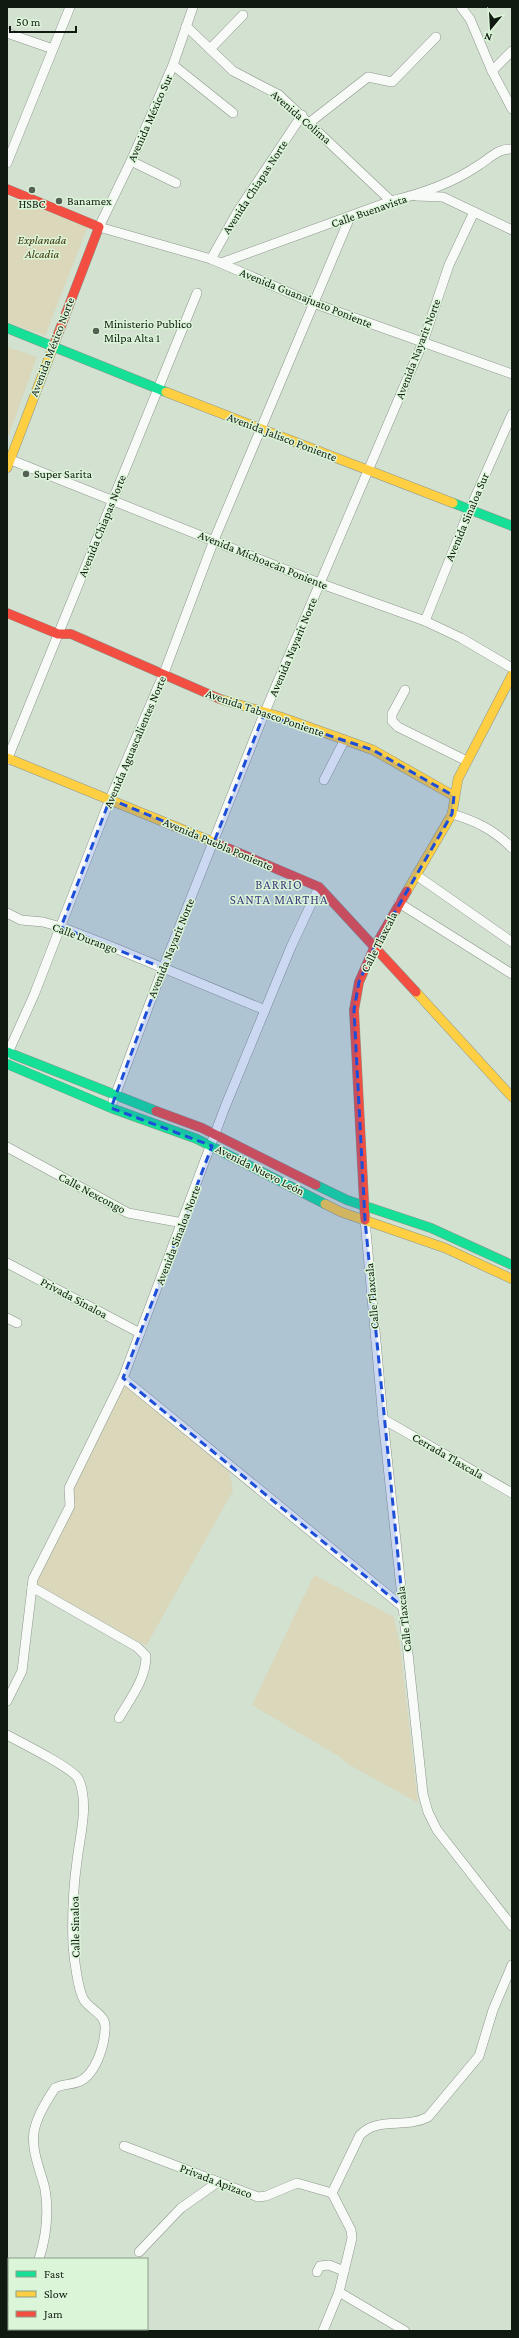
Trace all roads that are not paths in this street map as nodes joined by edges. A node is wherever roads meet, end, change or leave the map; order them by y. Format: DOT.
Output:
graph roads {
  1 [pos="70,7"];
  2 [pos="194,7"];
  3 [pos="460,7"];
  4 [pos="243,15"];
  5 [pos="186,26"];
  6 [pos="7,33"];
  7 [pos="436,37"];
  8 [pos="53,49"];
  9 [pos="210,49"];
  10 [pos="512,51"];
  11 [pos="173,65"];
  12 [pos="492,71"];
  13 [pos="512,109"];
  14 [pos="233,114"];
  15 [pos="302,116"];
  16 [pos="309,123"];
  17 [pos="512,149"];
  18 [pos="131,161"];
  19 [pos="7,163"];
  20 [pos="176,183"];
  21 [pos="7,189"];
  22 [pos="413,196"];
  23 [pos="391,201"];
  24 [pos="474,212"];
  25 [pos="350,217"];
  26 [pos="99,227"];
  27 [pos="512,230"];
  28 [pos="211,259"];
  29 [pos="220,263"];
  30 [pos="197,293"];
  31 [pos="313,302"];
  32 [pos="7,328"];
  33 [pos="423,342"];
  34 [pos="52,345"];
  35 [pos="512,374"];
  36 [pos="157,389"];
  37 [pos="512,414"];
  38 [pos="262,429"];
  39 [pos="9,459"];
  40 [pos="7,468"];
  41 [pos="367,470"];
  42 [pos="112,501"];
  43 [pos="469,511"];
  44 [pos="512,526"];
  45 [pos="214,540"];
  46 [pos="319,583"];
  47 [pos="7,613"];
  48 [pos="425,622"];
  49 [pos="58,634"];
  50 [pos="512,668"];
  51 [pos="164,673"];
  52 [pos="512,675"];
  53 [pos="405,690"];
  54 [pos="264,714"];
  55 [pos="344,741"];
  56 [pos="7,759"];
  57 [pos="467,761"];
  58 [pos="324,780"];
  59 [pos="454,796"];
  60 [pos="110,799"];
  61 [pos="452,814"];
  62 [pos="214,842"];
  63 [pos="512,848"];
  64 [pos="416,875"];
  65 [pos="320,887"];
  66 [pos="399,903"];
  67 [pos="7,913"];
  68 [pos="60,927"];
  69 [pos="512,942"];
  70 [pos="374,948"];
  71 [pos="163,968"];
  72 [pos="512,974"];
  73 [pos="265,1010"];
  74 [pos="7,1053"];
  75 [pos="7,1064"];
  76 [pos="115,1096"];
  77 [pos="512,1097"];
  78 [pos="111,1108"];
  79 [pos="216,1134"];
  80 [pos="212,1146"];
  81 [pos="7,1147"];
  82 [pos="366,1208"];
  83 [pos="365,1220"];
  84 [pos="183,1223"];
  85 [pos="7,1263"];
  86 [pos="512,1265"];
  87 [pos="512,1278"];
  88 [pos="7,1318"];
  89 [pos="17,1323"];
  90 [pos="140,1334"];
  91 [pos="123,1378"];
  92 [pos="383,1419"];
  93 [pos="512,1493"];
  94 [pos="32,1583"];
  95 [pos="403,1607"];
  96 [pos="7,1701"];
  97 [pos="119,1718"];
  98 [pos="7,1735"];
  99 [pos="512,1926"];
  100 [pos="512,1965"];
  101 [pos="124,2146"];
  102 [pos="218,2182"];
  103 [pos="332,2193"];
  104 [pos="138,2252"];
  105 [pos="39,2258"];
  106 [pos="344,2271"];
  107 [pos="317,2272"];
  108 [pos="338,2292"];
  109 [pos="323,2331"];
  110 [pos="405,2331"];
  1 -- 8 [label="street"];
  2 -- 5 [label="street, Avenida México Sur"];
  3 -- 12 [label="street"];
  4 -- 9 [label="street"];
  5 -- 9 [label="street, Avenida Colima"];
  5 -- 11 [label="street, Avenida México Sur"];
  6 -- 8 [label="street"];
  7 -- 16 [label="street"];
  8 -- 19 [label="street"];
  9 -- 15 [label="street, Avenida Colima"];
  10 -- 12 [label="street"];
  11 -- 14 [label="street"];
  11 -- 18 [label="street, Avenida México Sur"];
  12 -- 13 [label="street"];
  15 -- 16 [label="street, Avenida Colima"];
  15 -- 28 [label="street, Avenida Chiapas Norte"];
  16 -- 23 [label="street, Avenida Colima"];
  17 -- 22 [label="street, Calle Buenavista"];
  18 -- 20 [label="street"];
  18 -- 26 [label="street, Avenida México Sur"];
  21 -- 26 [label="street"];
  22 -- 23 [label="street, Calle Buenavista"];
  22 -- 24 [label="street"];
  23 -- 25 [label="street, Calle Buenavista"];
  24 -- 27 [label="street"];
  24 -- 33 [label="street, Avenida Nayarit Norte"];
  25 -- 29 [label="street, Calle Buenavista"];
  25 -- 31 [label="street, Avenida Aguascalientes Norte"];
  26 -- 28 [label="street, Avenida Guanajuato Poniente"];
  26 -- 34 [label="street, Avenida México Norte"];
  28 -- 29 [label="street, Avenida Guanajuato Poniente"];
  29 -- 31 [label="street, Avenida Guanajuato Poniente"];
  30 -- 36 [label="street, Avenida Chiapas Norte"];
  31 -- 33 [label="street, Avenida Guanajuato Poniente"];
  31 -- 38 [label="street, Avenida Aguascalientes Norte"];
  32 -- 34 [label="street, Avenida Jalisco Poniente"];
  33 -- 35 [label="street, Avenida Guanajuato Poniente"];
  33 -- 41 [label="street, Avenida Nayarit Norte"];
  34 -- 36 [label="street, Avenida Jalisco Poniente"];
  34 -- 39 [label="street, Avenida México Norte"];
  36 -- 38 [label="street, Avenida Jalisco Poniente"];
  36 -- 42 [label="street, Avenida Chiapas Norte"];
  37 -- 43 [label="street, Avenida Sinaloa Sur"];
  38 -- 41 [label="street, Avenida Jalisco Poniente"];
  38 -- 45 [label="street, Avenida Aguascalientes Norte"];
  39 -- 40 [label="street, Avenida México Norte"];
  39 -- 42 [label="street, Avenida Michoacán Poniente"];
  41 -- 43 [label="street, Avenida Jalisco Poniente"];
  41 -- 46 [label="street, Avenida Nayarit Norte"];
  42 -- 45 [label="street, Avenida Michoacán Poniente"];
  42 -- 49 [label="street, Avenida Chiapas Norte"];
  43 -- 44 [label="street, Avenida Jalisco Poniente"];
  43 -- 48 [label="street, Avenida Sinaloa Sur"];
  45 -- 46 [label="street, Avenida Michoacán Poniente"];
  45 -- 51 [label="street, Avenida Aguascalientes Norte"];
  46 -- 48 [label="street, Avenida Michoacán Poniente"];
  46 -- 54 [label="street, Avenida Nayarit Norte"];
  47 -- 49 [label="street, Avenida Tabasco Poniente"];
  48 -- 50 [label="street, Avenida Michoacán Poniente"];
  49 -- 51 [label="street, Avenida Tabasco Poniente"];
  49 -- 56 [label="street, Avenida Chiapas Norte"];
  51 -- 54 [label="street, Avenida Tabasco Poniente"];
  51 -- 60 [label="street, Avenida Aguascalientes Norte"];
  52 -- 57 [label="street, Calle Tlaxcala"];
  53 -- 57 [label="street"];
  54 -- 55 [label="street, Avenida Tabasco Poniente"];
  54 -- 62 [label="street, Avenida Nayarit Norte"];
  55 -- 58 [label="street"];
  55 -- 59 [label="street, Avenida Tabasco Poniente"];
  56 -- 60 [label="street, Avenida Puebla Poniente"];
  57 -- 59 [label="street, Calle Tlaxcala"];
  59 -- 61 [label="street, Calle Tlaxcala"];
  60 -- 62 [label="street, Avenida Puebla Poniente"];
  60 -- 68 [label="street, Avenida Aguascalientes Norte"];
  61 -- 63 [label="street"];
  61 -- 64 [label="street, Calle Tlaxcala"];
  62 -- 65 [label="street, Avenida Puebla Poniente"];
  62 -- 71 [label="street, Avenida Nayarit Norte"];
  64 -- 66 [label="street, Calle Tlaxcala"];
  64 -- 69 [label="street"];
  65 -- 70 [label="street, Avenida Puebla Poniente"];
  65 -- 73 [label="street, Avenida Sinaloa Norte"];
  66 -- 70 [label="street, Calle Tlaxcala"];
  66 -- 72 [label="street"];
  67 -- 68 [label="street, Calle Durango"];
  68 -- 71 [label="street, Calle Durango"];
  68 -- 74 [label="street, Avenida Aguascalientes Norte"];
  70 -- 77 [label="street, Avenida Puebla Poniente"];
  70 -- 82 [label="street, Calle Tlaxcala"];
  71 -- 73 [label="street, Calle Durango"];
  71 -- 76 [label="street, Avenida Nayarit Norte"];
  73 -- 79 [label="street, Avenida Sinaloa Norte"];
  74 -- 76 [label="street, Avenida Nuevo León"];
  75 -- 78 [label="street, Avenida Nuevo León"];
  76 -- 78 [label="street, Avenida Nayarit Norte"];
  76 -- 79 [label="street, Avenida Nuevo León"];
  78 -- 80 [label="street, Avenida Nuevo León"];
  79 -- 80 [label="street, Avenida Sinaloa Norte"];
  79 -- 82 [label="street, Avenida Nuevo León"];
  80 -- 83 [label="street, Avenida Nuevo León"];
  80 -- 84 [label="street, Avenida Sinaloa Norte"];
  81 -- 84 [label="street, Calle Nexcongo"];
  82 -- 83 [label="street, Calle Tlaxcala"];
  82 -- 86 [label="street, Avenida Nuevo León"];
  83 -- 87 [label="street, Avenida Nuevo León"];
  83 -- 92 [label="street, Calle Tlaxcala"];
  84 -- 90 [label="street, Avenida Sinaloa Norte"];
  85 -- 90 [label="street, Privada Sinaloa"];
  88 -- 89 [label="street"];
  90 -- 91 [label="street, Avenida Sinaloa Norte"];
  91 -- 94 [label="street, Avenida Sinaloa Norte"];
  91 -- 95 [label="street"];
  92 -- 93 [label="street, Cerrada Tlaxcala"];
  92 -- 95 [label="street, Calle Tlaxcala"];
  94 -- 96 [label="street"];
  94 -- 97 [label="street"];
  95 -- 99 [label="street, Calle Tlaxcala"];
  98 -- 105 [label="street, Calle Sinaloa"];
  100 -- 103 [label="street"];
  101 -- 102 [label="street, Privada Apizaco"];
  102 -- 103 [label="street, Privada Apizaco"];
  102 -- 104 [label="street"];
  103 -- 106 [label="street"];
  106 -- 107 [label="street"];
  106 -- 108 [label="street"];
  108 -- 109 [label="street"];
  108 -- 110 [label="street"];
}
